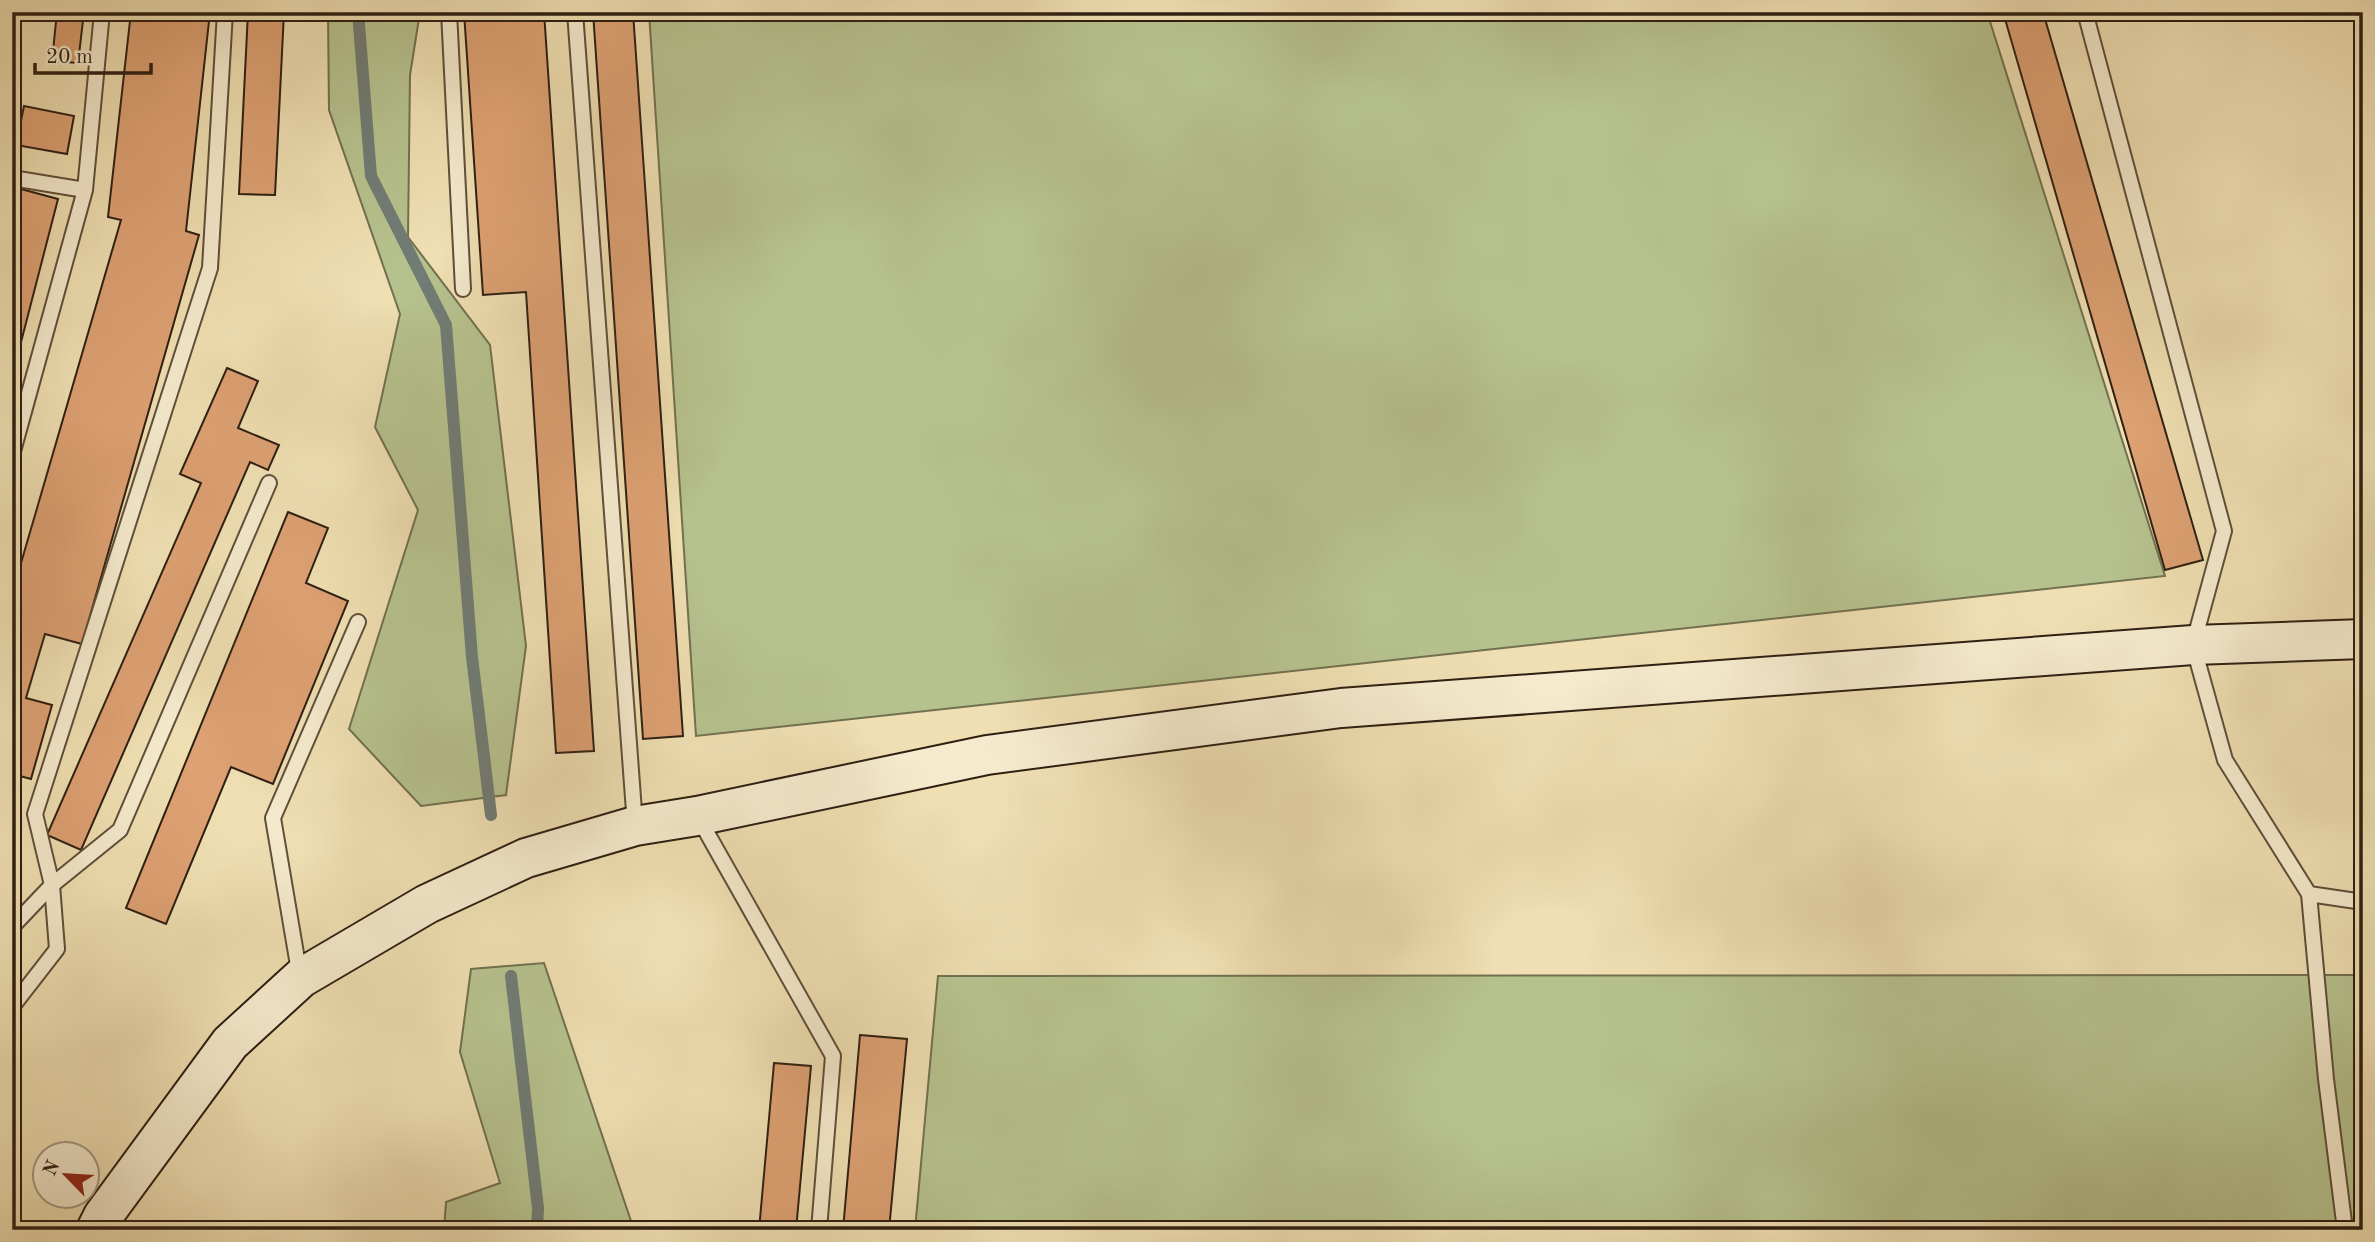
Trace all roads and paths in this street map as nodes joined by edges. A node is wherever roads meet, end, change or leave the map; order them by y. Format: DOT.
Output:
graph roads {
  1 [pos="102,12"];
  2 [pos="225,12"];
  3 [pos="449,12"];
  4 [pos="575,12"];
  5 [pos="2085,12"];
  6 [pos="12,178"];
  7 [pos="85,190"];
  8 [pos="463,289"];
  9 [pos="12,455"];
  10 [pos="269,483"];
  11 [pos="358,622"];
  12 [pos="2363,639"];
  13 [pos="2193,645"];
  14 [pos="697,816"];
  15 [pos="635,826"];
  16 [pos="52,885"];
  17 [pos="2309,894"];
  18 [pos="2363,902"];
  19 [pos="12,927"];
  20 [pos="300,978"];
  21 [pos="12,1007"];
  22 [pos="96,1230"];
  23 [pos="820,1230"];
  24 [pos="2345,1230"];
  1 -- 7 [label="lane"];
  2 -- 16 [label="lane"];
  3 -- 8 [label="lane"];
  4 -- 15 [label="lane"];
  5 -- 13 [label="lane"];
  6 -- 7 [label="lane"];
  7 -- 9 [label="lane"];
  10 -- 16 [label="lane"];
  11 -- 20 [label="lane"];
  12 -- 13 [label="main road"];
  13 -- 14 [label="main road"];
  13 -- 17 [label="lane"];
  14 -- 15 [label="main road"];
  14 -- 23 [label="lane"];
  15 -- 20 [label="main road"];
  16 -- 19 [label="lane"];
  16 -- 21 [label="lane"];
  17 -- 18 [label="lane"];
  17 -- 24 [label="lane"];
  20 -- 22 [label="main road"];
}
